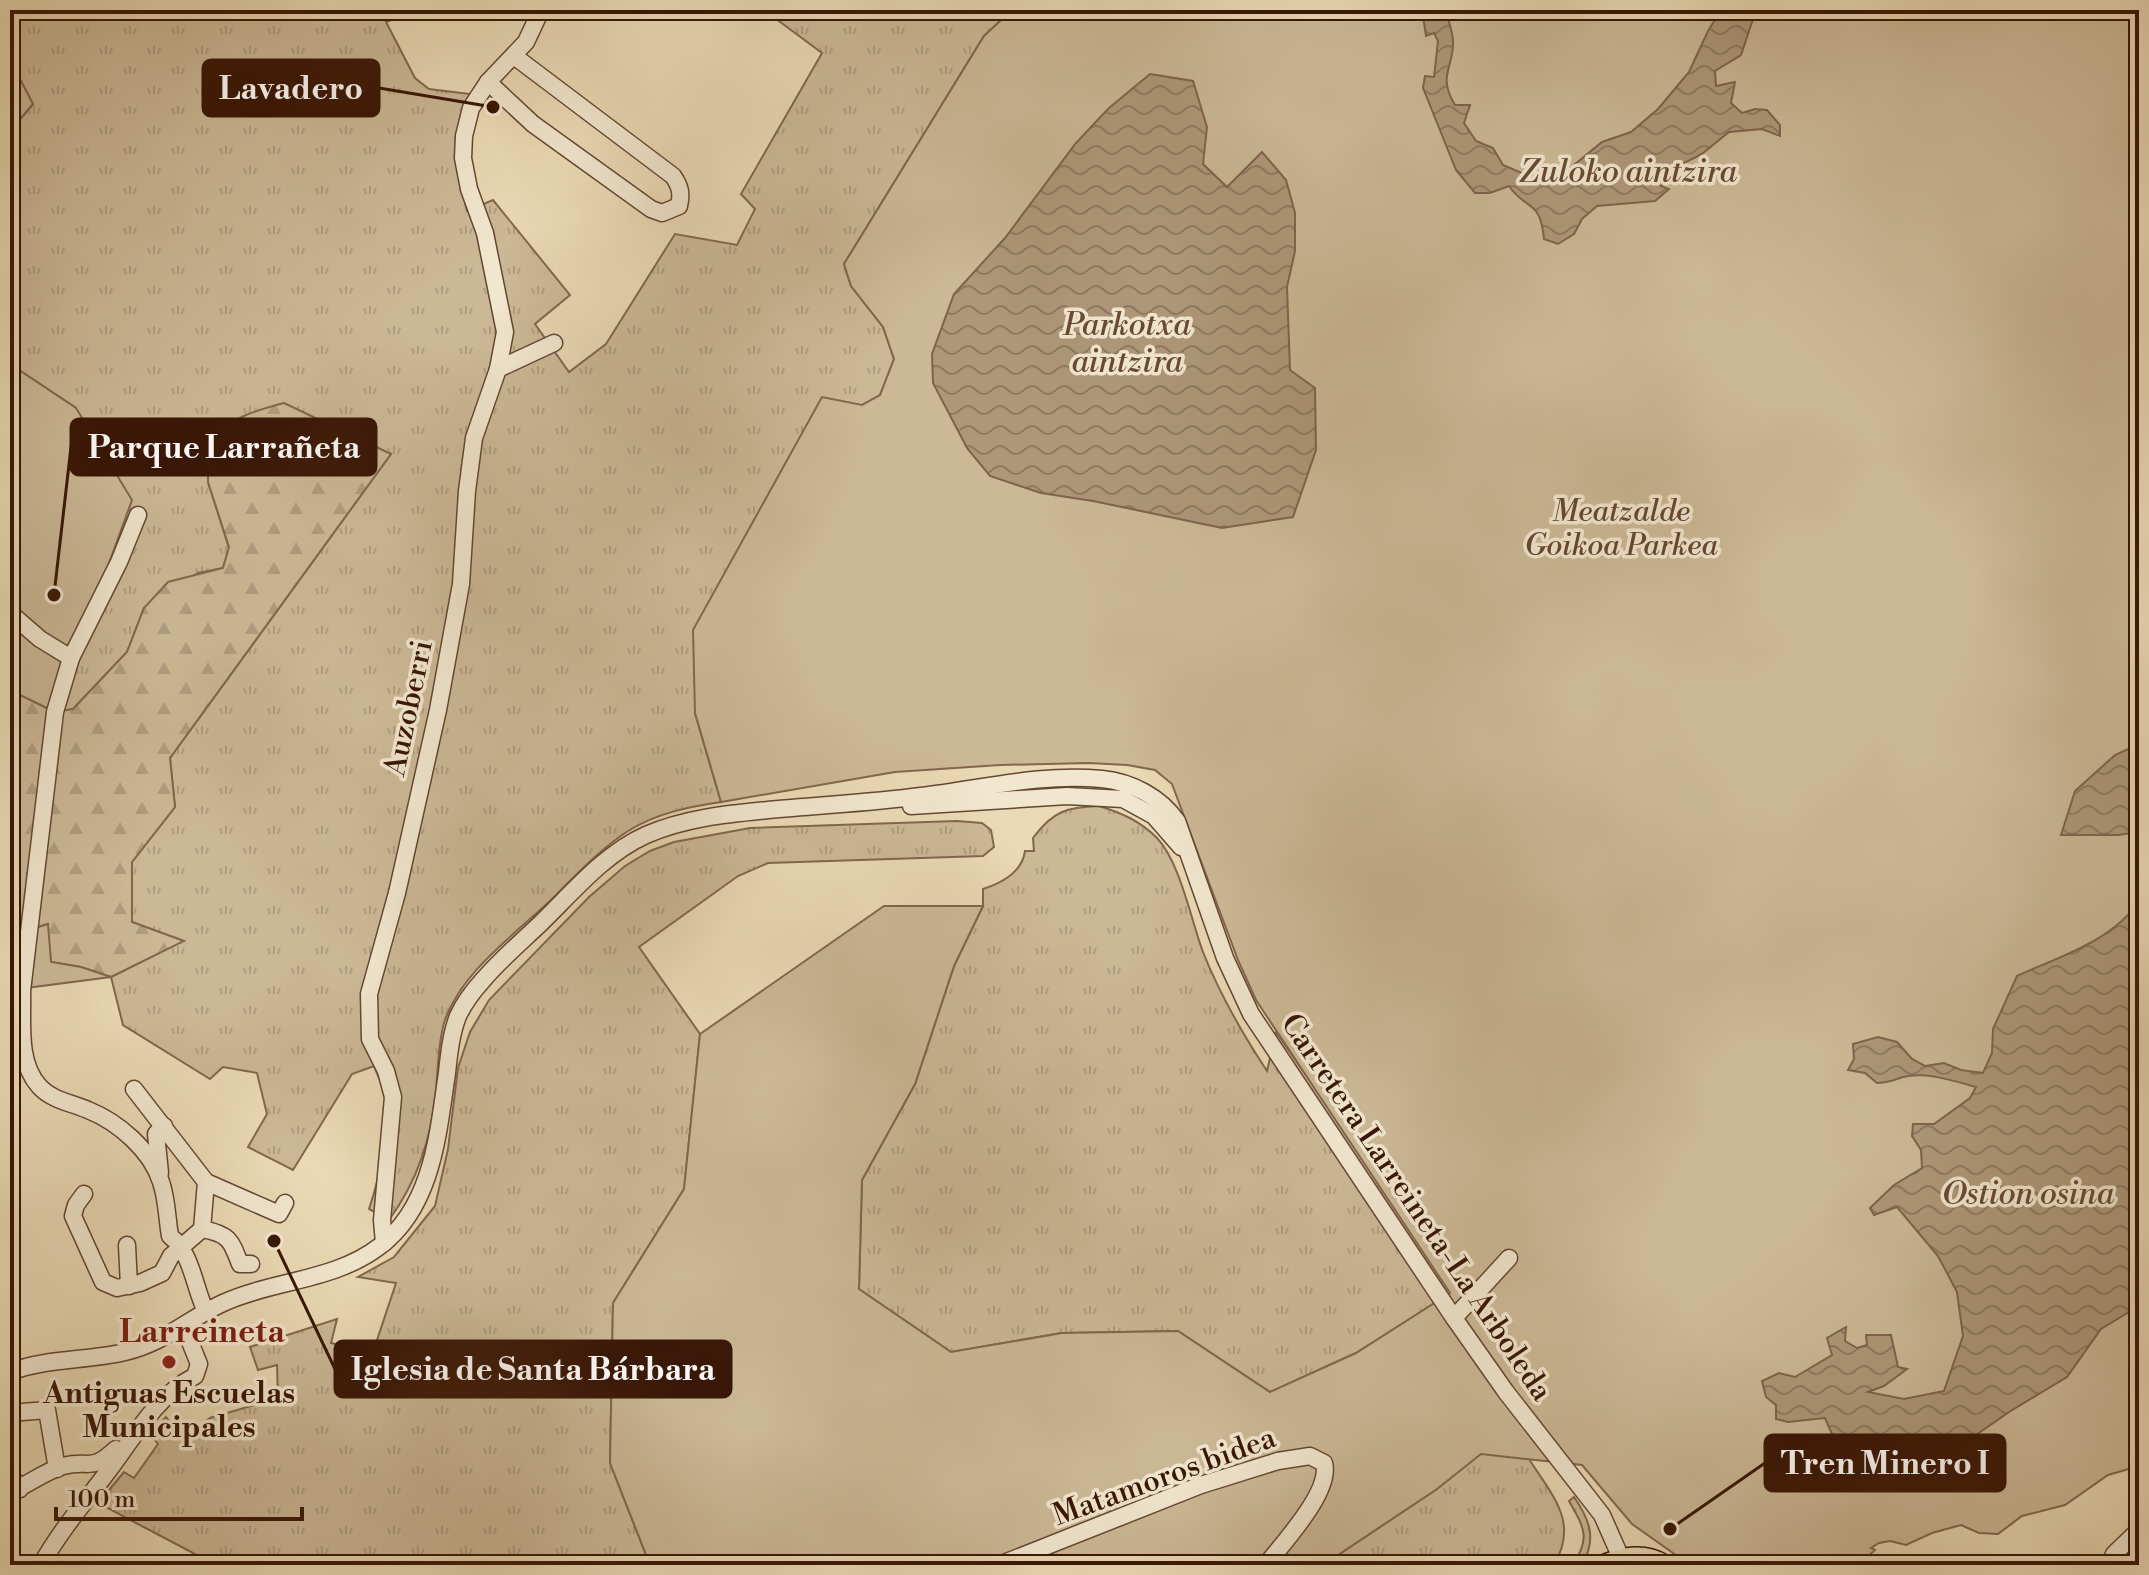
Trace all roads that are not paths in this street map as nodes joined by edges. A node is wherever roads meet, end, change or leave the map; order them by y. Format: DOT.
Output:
graph roads {
  1 [pos="541,10"];
  2 [pos="514,56"];
  3 [pos="488,82"];
  4 [pos="554,343"];
  5 [pos="498,369"];
  6 [pos="138,515"];
  7 [pos="10,613"];
  8 [pos="71,658"];
  9 [pos="134,1089"];
  10 [pos="164,1126"];
  11 [pos="161,1181"];
  12 [pos="206,1182"];
  13 [pos="84,1194"];
  14 [pos="285,1203"];
  15 [pos="202,1229"];
  16 [pos="384,1243"];
  17 [pos="127,1245"];
  18 [pos="182,1246"];
  19 [pos="1509,1258"];
  20 [pos="251,1264"];
  21 [pos="129,1286"];
  22 [pos="206,1312"];
  23 [pos="1454,1318"];
  24 [pos="184,1327"];
  25 [pos="10,1372"];
  26 [pos="10,1413"];
  27 [pos="124,1450"];
  28 [pos="57,1469"];
  29 [pos="10,1474"];
  30 [pos="15,1490"];
  31 [pos="2139,1530"];
  32 [pos="1612,1561"];
  33 [pos="41,1565"];
  34 [pos="999,1565"];
  35 [pos="1266,1565"];
  36 [pos="1664,1565"];
  37 [pos="2110,1565"];
  1 -- 2 [label="street, Auzoberri"];
  2 -- 3 [label="street, Auzoberri"];
  2 -- 3 [label="street"];
  3 -- 5 [label="street, Auzoberri"];
  4 -- 5 [label="street"];
  5 -- 16 [label="street, Auzoberri"];
  6 -- 8 [label="street"];
  7 -- 8 [label="street"];
  8 -- 11 [label="street"];
  9 -- 10 [label="street"];
  10 -- 11 [label="street"];
  10 -- 12 [label="street"];
  11 -- 18 [label="street"];
  12 -- 14 [label="street"];
  12 -- 15 [label="street"];
  13 -- 21 [label="street"];
  15 -- 18 [label="street"];
  15 -- 20 [label="street"];
  16 -- 22 [label="street"];
  16 -- 23 [label="street, Carretera Larreineta-La Arboleda"];
  17 -- 21 [label="street"];
  18 -- 21 [label="street"];
  18 -- 22 [label="street"];
  19 -- 23 [label="street"];
  22 -- 24 [label="street"];
  23 -- 32 [label="street, Carretera Larreineta-La Arboleda"];
  24 -- 25 [label="street"];
  24 -- 27 [label="street"];
  26 -- 28 [label="street"];
  27 -- 28 [label="street"];
  27 -- 33 [label="street"];
  28 -- 30 [label="street"];
  29 -- 30 [label="street"];
  31 -- 37 [label="street"];
  32 -- 36 [label="main road"];
  34 -- 35 [label="street, Matamoros bidea"];
}
